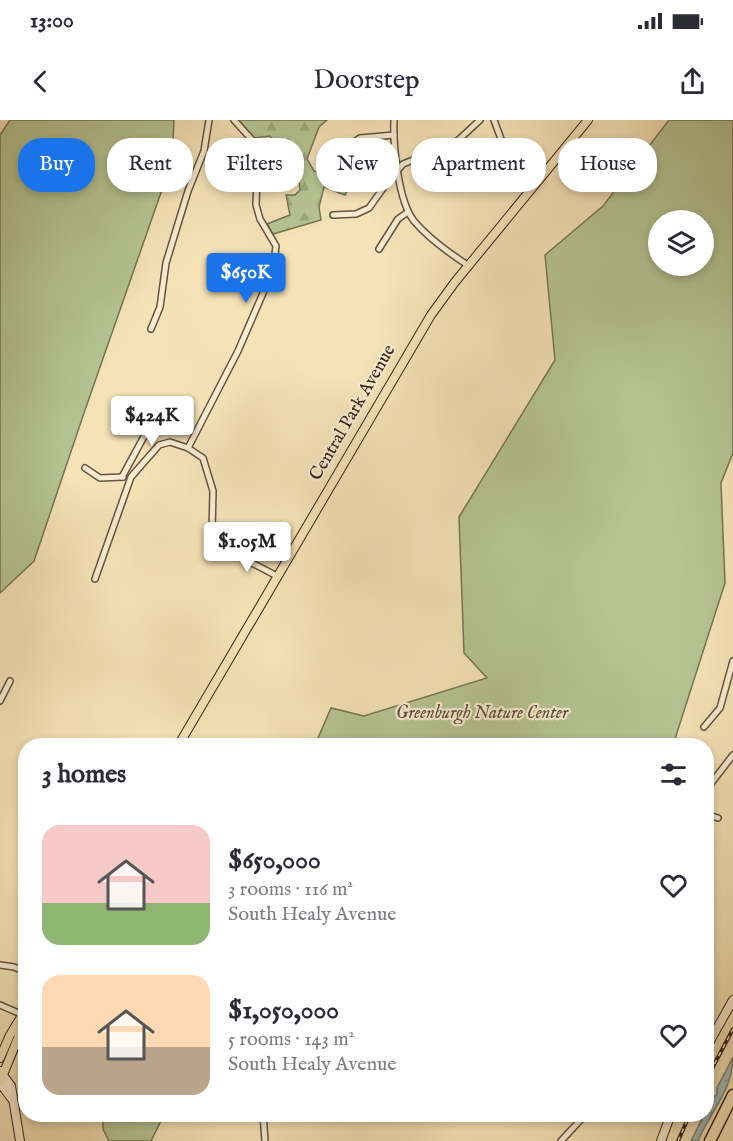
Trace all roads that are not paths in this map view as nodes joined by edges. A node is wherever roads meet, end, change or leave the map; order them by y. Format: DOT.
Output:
graph roads {
  1 [pos="209,120"];
  2 [pos="234,120"];
  3 [pos="394,120"];
  4 [pos="480,120"];
  5 [pos="494,120"];
  6 [pos="588,120"];
  7 [pos="394,135"];
  8 [pos="360,138"];
  9 [pos="394,138"];
  10 [pos="501,138"];
  11 [pos="399,169"];
  12 [pos="546,172"];
  13 [pos="399,178"];
  14 [pos="381,192"];
  15 [pos="530,192"];
  16 [pos="408,212"];
  17 [pos="333,214"];
  18 [pos="379,249"];
  19 [pos="469,266"];
  20 [pos="151,329"];
  21 [pos="160,407"];
  22 [pos="188,448"];
  23 [pos="85,468"];
  24 [pos="122,477"];
  25 [pos="131,477"];
  26 [pos="277,576"];
  27 [pos="95,579"];
  28 [pos="733,662"];
  29 [pos="10,681"];
  30 [pos="0,701"];
  31 [pos="704,727"];
  32 [pos="182,738"];
  33 [pos="733,755"];
  34 [pos="714,780"];
  35 [pos="714,817"];
  36 [pos="718,818"];
  37 [pos="0,965"];
  38 [pos="18,969"];
  39 [pos="733,1000"];
  40 [pos="0,1005"];
  41 [pos="18,1010"];
  42 [pos="18,1022"];
  43 [pos="714,1034"];
  44 [pos="18,1038"];
  45 [pos="0,1058"];
  46 [pos="1,1077"];
  47 [pos="733,1095"];
  48 [pos="733,1108"];
  49 [pos="264,1122"];
  50 [pos="579,1122"];
  51 [pos="668,1122"];
  52 [pos="20,1141"];
  53 [pos="265,1141"];
  54 [pos="561,1141"];
  55 [pos="661,1141"];
  56 [pos="710,1141"];
  57 [pos="717,1141"];
  1 -- 20 [label="street"];
  2 -- 22 [label="street"];
  3 -- 7 [label="street"];
  4 -- 11 [label="street"];
  5 -- 10 [label="street"];
  6 -- 12 [label="main road, Central Park Avenue"];
  7 -- 8 [label="street"];
  7 -- 9 [label="street"];
  13 -- 16 [label="street"];
  14 -- 17 [label="street"];
  15 -- 19 [label="main road, Central Park Avenue"];
  16 -- 18 [label="street"];
  16 -- 19 [label="street"];
  19 -- 26 [label="main road, Central Park Avenue"];
  21 -- 24 [label="street"];
  22 -- 25 [label="street"];
  22 -- 26 [label="street"];
  23 -- 24 [label="street"];
  24 -- 25 [label="street"];
  25 -- 27 [label="street"];
  26 -- 32 [label="main road, Central Park Avenue"];
  28 -- 31 [label="street"];
  29 -- 30 [label="street"];
  33 -- 34 [label="street"];
  35 -- 36 [label="street"];
  37 -- 38 [label="street"];
  39 -- 43 [label="street"];
  40 -- 41 [label="street"];
  42 -- 45 [label="main road"];
  44 -- 46 [label="main road"];
  46 -- 52 [label="street"];
  47 -- 56 [label="highway"];
  48 -- 57 [label="highway"];
  49 -- 53 [label="street"];
  50 -- 54 [label="street"];
  51 -- 55 [label="street"];
}
